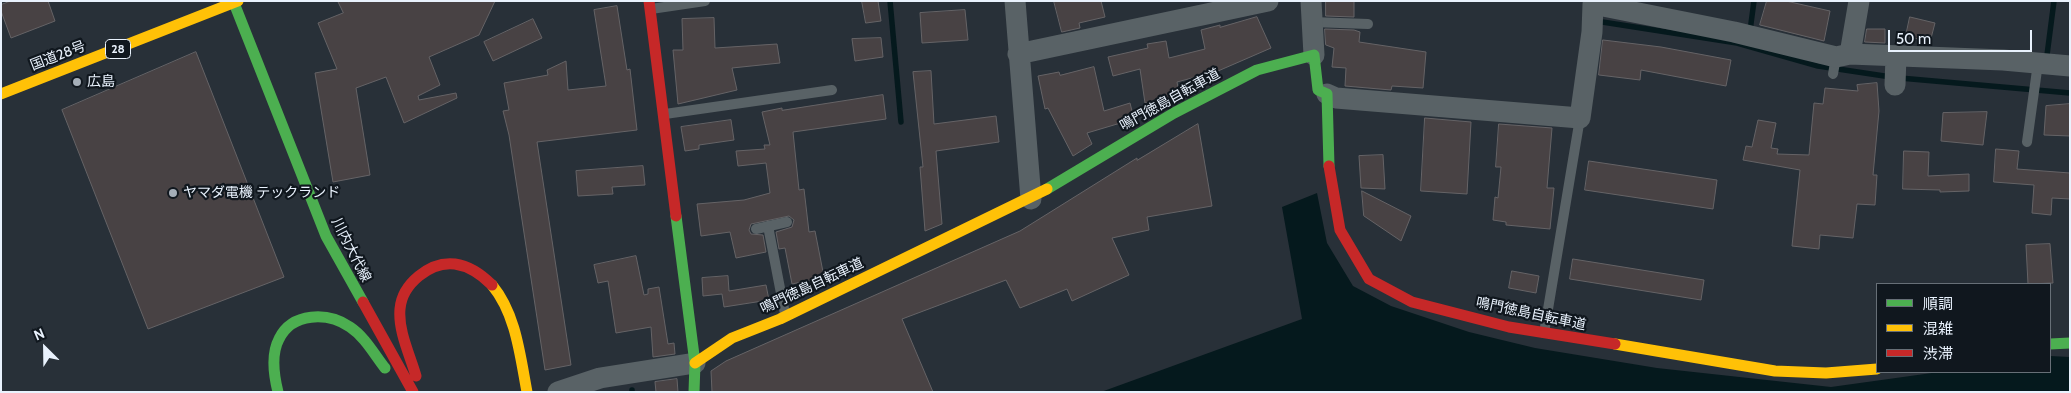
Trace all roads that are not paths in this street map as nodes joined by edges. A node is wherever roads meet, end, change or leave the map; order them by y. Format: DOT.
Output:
graph roads {
  1 [pos="705,1"];
  2 [pos="1015,1"];
  3 [pos="1268,1"];
  4 [pos="1859,1"];
  5 [pos="236,2"];
  6 [pos="1594,3"];
  7 [pos="650,5"];
  8 [pos="210,6"];
  9 [pos="1312,11"];
  10 [pos="1368,24"];
  11 [pos="1018,54"];
  12 [pos="1314,55"];
  13 [pos="1896,56"];
  14 [pos="1839,62"];
  15 [pos="2038,63"];
  16 [pos="2070,66"];
  17 [pos="1895,85"];
  18 [pos="832,90"];
  19 [pos="1,94"];
  20 [pos="1327,94"];
  21 [pos="664,115"];
  22 [pos="1580,118"];
  23 [pos="2027,142"];
  24 [pos="1031,199"];
  25 [pos="787,222"];
  26 [pos="768,226"];
  27 [pos="756,229"];
  28 [pos="786,316"];
  29 [pos="1544,334"];
  30 [pos="2070,343"];
  31 [pos="2051,344"];
  32 [pos="695,363"];
  33 [pos="1876,369"];
  34 [pos="278,392"];
  35 [pos="406,392"];
  36 [pos="413,392"];
  37 [pos="421,392"];
  38 [pos="527,392"];
  39 [pos="558,392"];
  40 [pos="694,392"];
  1 -- 7 [label="lane"];
  2 -- 11 [label="street"];
  3 -- 11 [label="street"];
  4 -- 14 [label="street"];
  5 -- 8 [label="main road, 国道28号 / 28"];
  5 -- 36 [label="main road, 川内大代線"];
  6 -- 14 [label="street"];
  6 -- 22 [label="street"];
  7 -- 21 [label="main road"];
  8 -- 19 [label="main road, 国道28号 / 28"];
  9 -- 10 [label="lane"];
  9 -- 12 [label="street"];
  11 -- 24 [label="street"];
  12 -- 20 [label="main road, 鳴門徳島自転車道"];
  12 -- 24 [label="main road, 鳴門徳島自転車道"];
  13 -- 14 [label="street"];
  13 -- 15 [label="street"];
  13 -- 17 [label="street"];
  15 -- 16 [label="street"];
  15 -- 23 [label="lane"];
  18 -- 21 [label="lane"];
  20 -- 22 [label="street"];
  20 -- 29 [label="main road, 鳴門徳島自転車道"];
  21 -- 32 [label="main road"];
  22 -- 29 [label="lane"];
  24 -- 28 [label="main road, 鳴門徳島自転車道"];
  25 -- 26 [label="lane"];
  26 -- 27 [label="lane"];
  26 -- 28 [label="lane"];
  28 -- 32 [label="main road, 鳴門徳島自転車道"];
  29 -- 33 [label="main road, 鳴門徳島自転車道"];
  30 -- 31 [label="main road"];
  32 -- 39 [label="street"];
  32 -- 40 [label="main road"];
  34 -- 35 [label="main road"];
  37 -- 38 [label="main road"];
}
